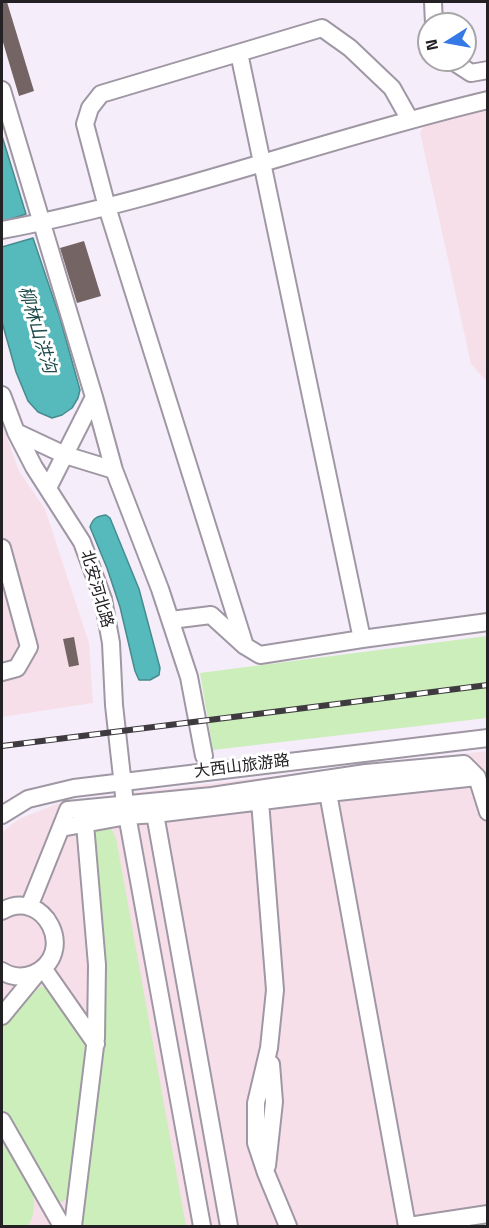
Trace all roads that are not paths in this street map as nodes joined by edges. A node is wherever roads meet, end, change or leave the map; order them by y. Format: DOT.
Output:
graph roads {
  1 [pos="239,53"];
  2 [pos="2,90"];
  3 [pos="488,100"];
  4 [pos="410,120"];
  5 [pos="262,163"];
  6 [pos="107,207"];
  7 [pos="41,223"];
  8 [pos="2,230"];
  9 [pos="2,395"];
  10 [pos="94,397"];
  11 [pos="16,432"];
  12 [pos="65,455"];
  13 [pos="114,470"];
  14 [pos="48,488"];
  15 [pos="2,548"];
  16 [pos="171,620"];
  17 [pos="488,622"];
  18 [pos="362,639"];
  19 [pos="245,646"];
  20 [pos="2,672"];
  21 [pos="488,738"];
  22 [pos="204,756"];
  23 [pos="208,777"];
  24 [pos="477,777"];
  25 [pos="122,782"];
  26 [pos="328,793"];
  27 [pos="212,796"];
  28 [pos="260,801"];
  29 [pos="126,810"];
  30 [pos="488,812"];
  31 [pos="155,814"];
  32 [pos="2,815"];
  33 [pos="85,824"];
  34 [pos="61,828"];
  35 [pos="29,907"];
  36 [pos="2,911"];
  37 [pos="41,970"];
  38 [pos="2,971"];
  39 [pos="2,1016"];
  40 [pos="96,1044"];
  41 [pos="2,1121"];
  42 [pos="488,1214"];
  43 [pos="55,1224"];
  44 [pos="73,1227"];
  45 [pos="202,1227"];
  46 [pos="229,1227"];
  47 [pos="288,1227"];
  48 [pos="408,1227"];
  1 -- 4 [label="street"];
  1 -- 5 [label="street"];
  1 -- 6 [label="street"];
  2 -- 7 [label="street"];
  3 -- 4 [label="street"];
  4 -- 5 [label="street"];
  5 -- 6 [label="street"];
  5 -- 18 [label="street"];
  6 -- 7 [label="street"];
  6 -- 19 [label="street"];
  7 -- 8 [label="street"];
  7 -- 10 [label="street"];
  9 -- 11 [label="street, 北安河北路"];
  10 -- 12 [label="street"];
  10 -- 13 [label="street"];
  11 -- 12 [label="street"];
  11 -- 14 [label="street, 北安河北路"];
  12 -- 13 [label="street"];
  12 -- 14 [label="street"];
  13 -- 16 [label="street"];
  14 -- 25 [label="street, 北安河北路"];
  15 -- 20 [label="street"];
  16 -- 19 [label="street"];
  16 -- 22 [label="street"];
  17 -- 18 [label="street"];
  18 -- 19 [label="street"];
  21 -- 25 [label="street, 大西山旅游路"];
  23 -- 27 [label="street"];
  24 -- 26 [label="street"];
  24 -- 27 [label="street"];
  24 -- 30 [label="street"];
  25 -- 29 [label="street, 北安河北路"];
  25 -- 32 [label="street, 大西山旅游路"];
  26 -- 28 [label="street"];
  26 -- 48 [label="street"];
  27 -- 29 [label="street"];
  28 -- 31 [label="street"];
  28 -- 47 [label="street"];
  29 -- 31 [label="street"];
  29 -- 33 [label="street"];
  29 -- 34 [label="street"];
  29 -- 45 [label="street, 北安河北路"];
  31 -- 46 [label="street"];
  33 -- 34 [label="street"];
  33 -- 40 [label="street"];
  34 -- 35 [label="street"];
  35 -- 36 [label="street"];
  35 -- 37 [label="street"];
  37 -- 38 [label="street"];
  37 -- 39 [label="street"];
  37 -- 40 [label="street"];
  40 -- 44 [label="street"];
  41 -- 43 [label="street"];
  42 -- 48 [label="street"];
}
